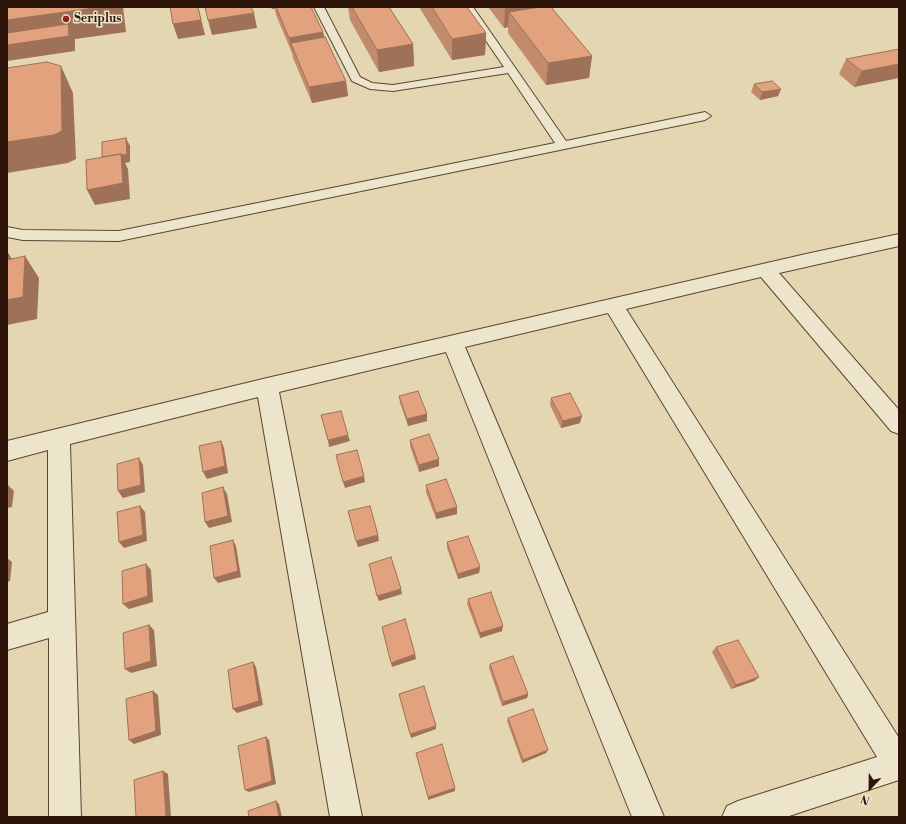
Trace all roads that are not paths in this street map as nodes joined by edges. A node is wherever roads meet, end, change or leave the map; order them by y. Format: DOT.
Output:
graph roads {
  1 [pos="319,7"];
  2 [pos="468,7"];
  3 [pos="511,69"];
  4 [pos="705,116"];
  5 [pos="564,145"];
  6 [pos="7,232"];
  7 [pos="899,240"];
  8 [pos="766,270"];
  9 [pos="614,306"];
  10 [pos="453,343"];
  11 [pos="267,386"];
  12 [pos="899,425"];
  13 [pos="59,438"];
  14 [pos="7,451"];
  15 [pos="62,621"];
  16 [pos="7,638"];
  17 [pos="899,765"];
  18 [pos="65,817"];
  19 [pos="346,817"];
  20 [pos="648,817"];
  21 [pos="738,817"];
  1 -- 3 [label="lane"];
  2 -- 3 [label="lane"];
  3 -- 5 [label="lane"];
  4 -- 5 [label="lane"];
  5 -- 6 [label="lane"];
  7 -- 8 [label="street"];
  8 -- 9 [label="street"];
  8 -- 12 [label="street"];
  9 -- 10 [label="street"];
  9 -- 17 [label="street"];
  10 -- 11 [label="street"];
  10 -- 20 [label="street"];
  11 -- 13 [label="street"];
  11 -- 19 [label="street"];
  13 -- 14 [label="street"];
  13 -- 15 [label="street"];
  15 -- 16 [label="street"];
  15 -- 18 [label="street"];
  17 -- 21 [label="street"];
}
